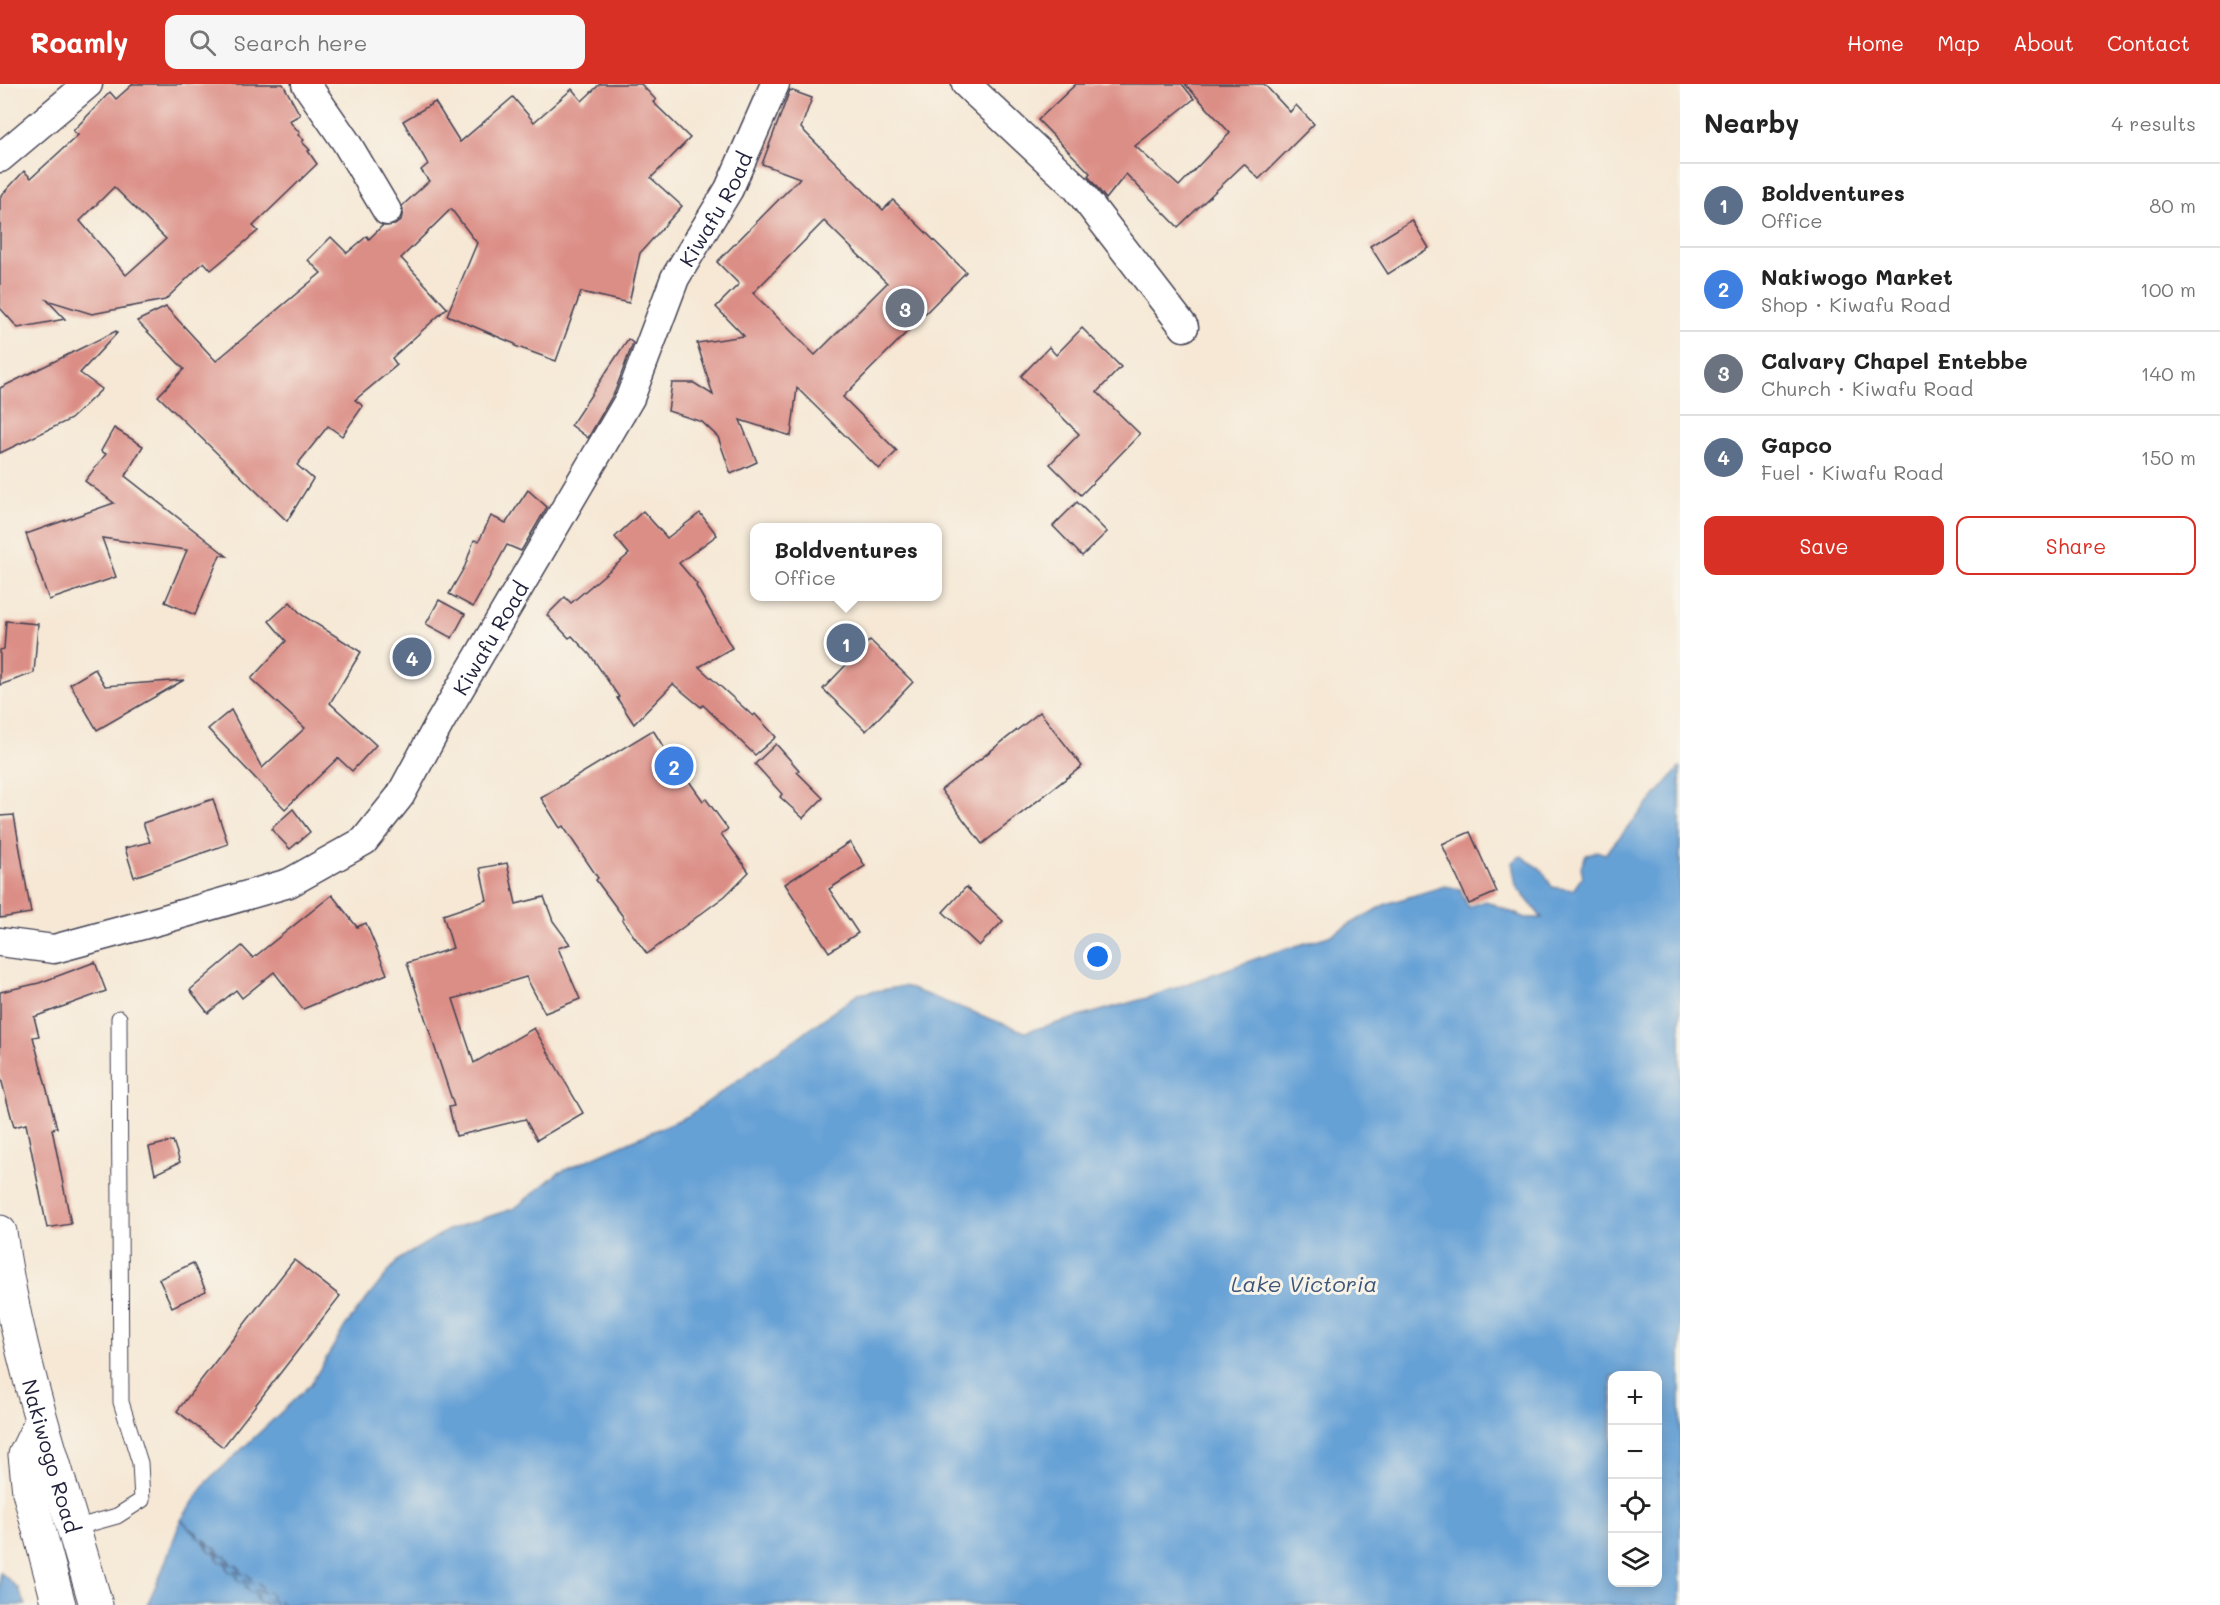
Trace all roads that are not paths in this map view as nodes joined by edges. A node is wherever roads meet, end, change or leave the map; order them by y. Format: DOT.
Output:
graph roads {
  1 [pos="88,84"];
  2 [pos="306,84"];
  3 [pos="775,84"];
  4 [pos="966,84"];
  5 [pos="0,158"];
  6 [pos="387,211"];
  7 [pos="1184,327"];
  8 [pos="0,942"];
  9 [pos="120,1018"];
  10 [pos="0,1232"];
  11 [pos="41,1422"];
  12 [pos="74,1528"];
  13 [pos="59,1605"];
  14 [pos="96,1605"];
  1 -- 5 [label="street"];
  2 -- 6 [label="street"];
  3 -- 8 [label="street, Kiwafu Road"];
  4 -- 7 [label="street"];
  9 -- 12 [label="lane"];
  10 -- 11 [label="street, Nakiwogo Road"];
  11 -- 12 [label="street, Nakiwogo Road"];
  11 -- 13 [label="street"];
  12 -- 14 [label="street, Nakiwogo Road"];
}
